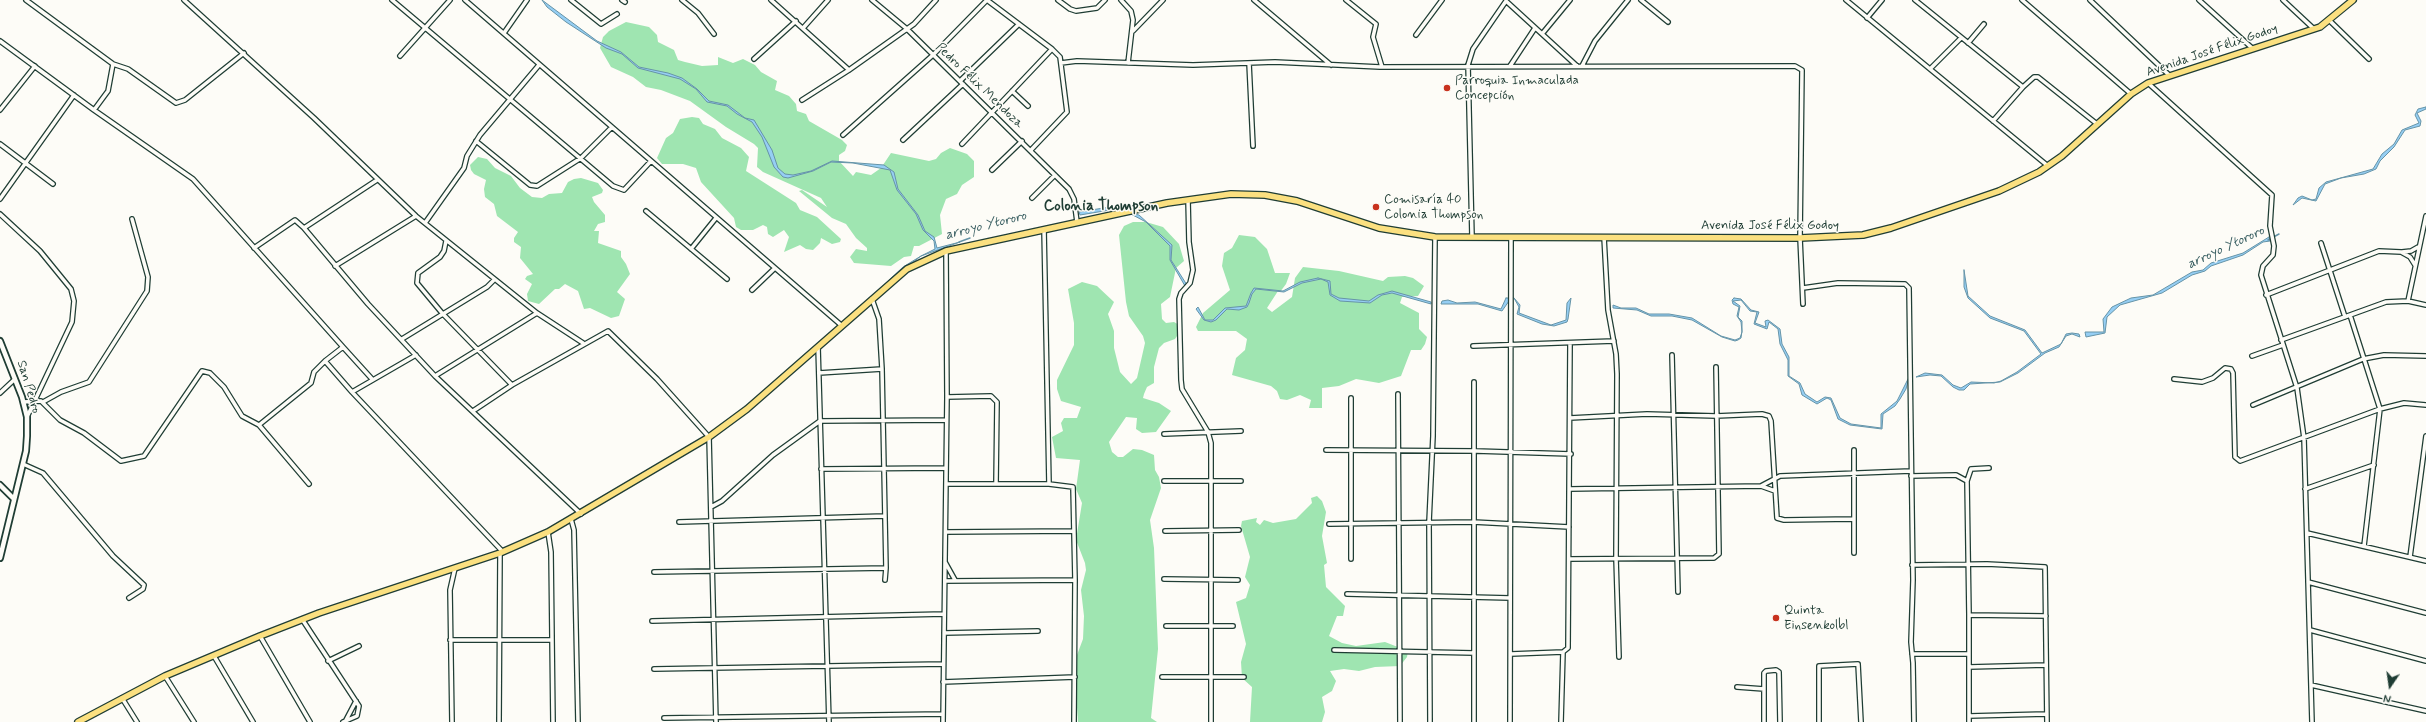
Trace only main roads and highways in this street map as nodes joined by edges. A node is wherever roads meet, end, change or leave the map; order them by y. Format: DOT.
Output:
graph roads {
  1 [pos="2351,1"];
  2 [pos="79,722"];
  1 -- 2 [label="main road, Avenida José Félix Godoy"];
}
